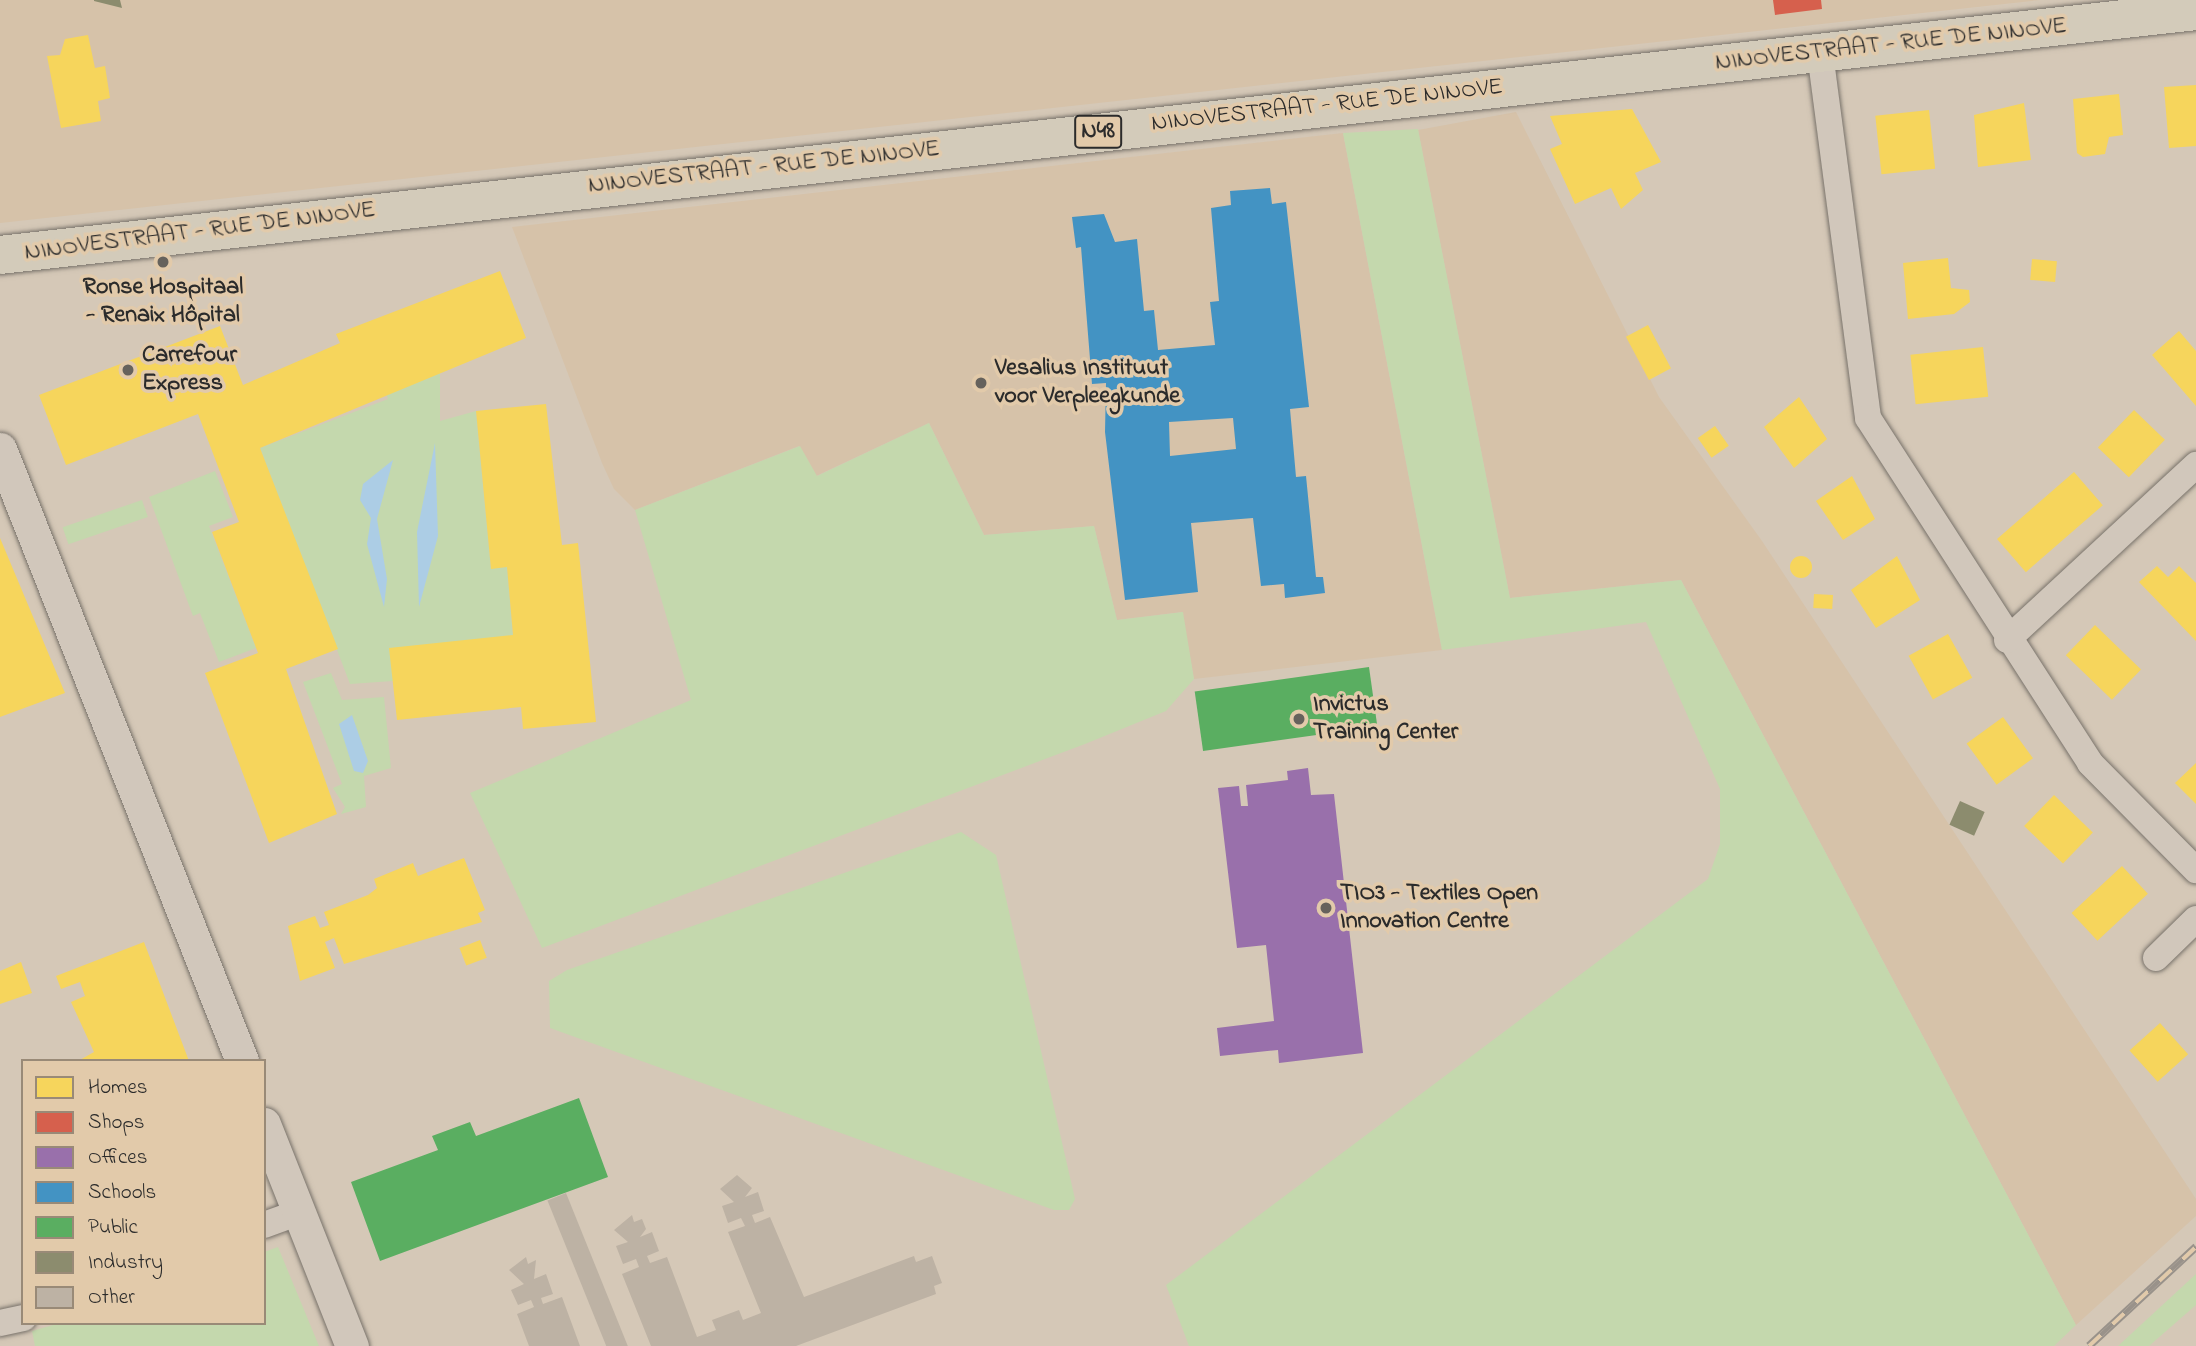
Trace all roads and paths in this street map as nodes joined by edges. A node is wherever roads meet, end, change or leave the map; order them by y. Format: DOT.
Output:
graph roads {
  1 [pos="2196,11"];
  2 [pos="1820,53"];
  3 [pos="0,255"];
  4 [pos="0,449"];
  5 [pos="2196,465"];
  6 [pos="2007,640"];
  7 [pos="2196,870"];
  8 [pos="2196,919"];
  9 [pos="2156,958"];
  10 [pos="241,1059"];
  11 [pos="266,1129"];
  12 [pos="299,1212"];
  13 [pos="266,1224"];
  14 [pos="21,1318"];
  15 [pos="0,1323"];
  16 [pos="352,1346"];
  1 -- 2 [label="main road, NINOVESTRAAT - RUE DE NINOVE / N48"];
  2 -- 3 [label="main road, NINOVESTRAAT - RUE DE NINOVE / N48"];
  2 -- 6 [label="street"];
  4 -- 10 [label="street"];
  5 -- 6 [label="street"];
  6 -- 7 [label="street"];
  8 -- 9 [label="street"];
  11 -- 12 [label="street"];
  12 -- 13 [label="street"];
  12 -- 16 [label="street"];
  14 -- 15 [label="street"];
}
